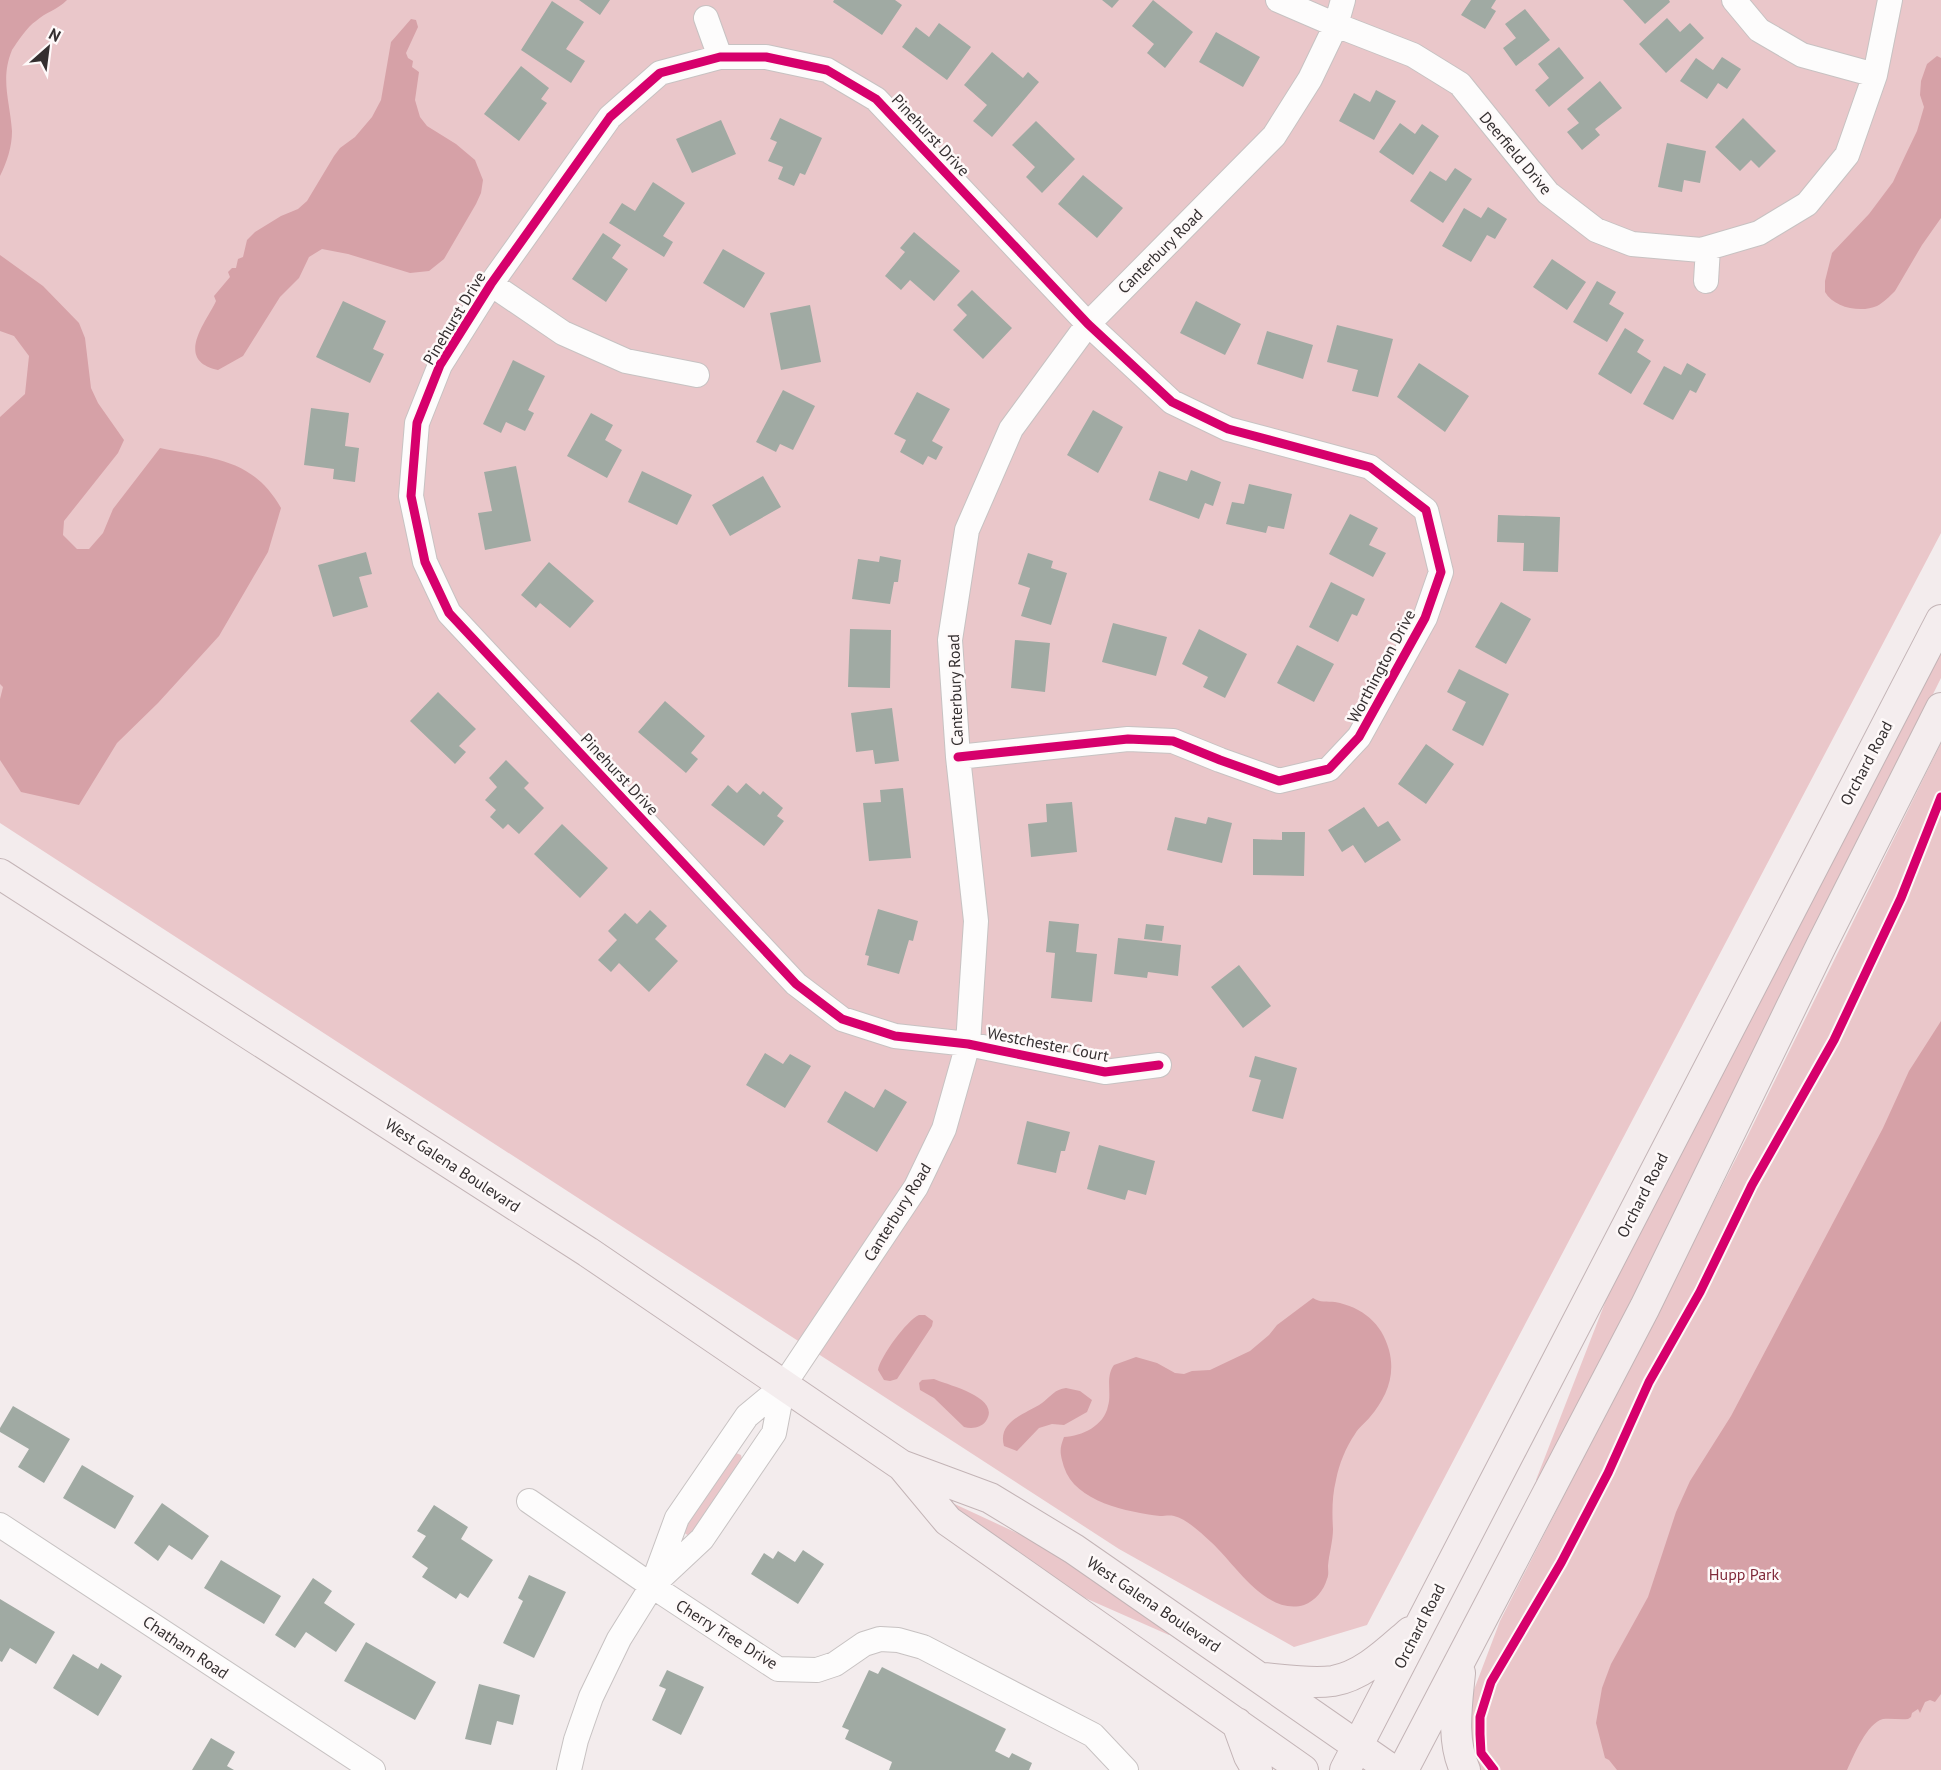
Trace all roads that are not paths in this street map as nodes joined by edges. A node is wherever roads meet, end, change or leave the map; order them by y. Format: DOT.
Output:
graph roads {
  1 [pos="1278,0"];
  2 [pos="1343,0"];
  3 [pos="1734,0"];
  4 [pos="1890,0"];
  5 [pos="706,18"];
  6 [pos="1336,25"];
  7 [pos="720,57"];
  8 [pos="1875,75"];
  9 [pos="1708,248"];
  10 [pos="1706,281"];
  11 [pos="491,284"];
  12 [pos="1088,324"];
  13 [pos="697,375"];
  14 [pos="1941,620"];
  15 [pos="1941,708"];
  16 [pos="958,758"];
  17 [pos="0,874"];
  18 [pos="968,1044"];
  19 [pos="1159,1065"];
  20 [pos="783,1386"];
  21 [pos="901,1465"];
  22 [pos="529,1501"];
  23 [pos="0,1525"];
  24 [pos="652,1586"];
  25 [pos="1420,1625"];
  26 [pos="1461,1661"];
  27 [pos="1263,1678"];
  28 [pos="1237,1723"];
  29 [pos="1351,1757"];
  30 [pos="372,1770"];
  31 [pos="569,1770"];
  32 [pos="1126,1770"];
  33 [pos="1257,1770"];
  34 [pos="1303,1770"];
  35 [pos="1392,1770"];
  36 [pos="1403,1770"];
  37 [pos="1466,1770"];
  1 -- 6 [label="street, Deerfield Drive"];
  2 -- 6 [label="street, Canterbury Road"];
  3 -- 8 [label="street"];
  4 -- 8 [label="street, Deerfield Drive"];
  5 -- 7 [label="street"];
  6 -- 9 [label="street, Deerfield Drive"];
  6 -- 12 [label="street, Canterbury Road"];
  7 -- 11 [label="street, Pinehurst Drive"];
  7 -- 12 [label="street, Pinehurst Drive"];
  8 -- 9 [label="street, Deerfield Drive"];
  9 -- 10 [label="street"];
  11 -- 13 [label="street"];
  11 -- 18 [label="street, Pinehurst Drive"];
  12 -- 16 [label="street, Canterbury Road"];
  12 -- 16 [label="street, Worthington Drive"];
  14 -- 25 [label="main road, Orchard Road"];
  15 -- 26 [label="main road"];
  16 -- 18 [label="street, Canterbury Road"];
  17 -- 20 [label="main road, West Galena Boulevard"];
  18 -- 19 [label="street, Westchester Court"];
  18 -- 20 [label="street, Canterbury Road"];
  20 -- 21 [label="main road, West Galena Boulevard"];
  20 -- 24 [label="street"];
  20 -- 24 [label="street"];
  21 -- 27 [label="main road, West Galena Boulevard"];
  21 -- 28 [label="main road, West Galena Boulevard"];
  22 -- 24 [label="street, Cherry Tree Drive"];
  23 -- 30 [label="street, Chatham Road"];
  24 -- 31 [label="street"];
  24 -- 32 [label="street, Cherry Tree Drive"];
  25 -- 27 [label="main road"];
  25 -- 29 [label="main road, Orchard Road"];
  26 -- 36 [label="main road"];
  26 -- 37 [label="main road"];
  27 -- 29 [label="main road, West Galena Boulevard"];
  28 -- 33 [label="main road"];
  28 -- 34 [label="main road, West Galena Boulevard"];
  29 -- 35 [label="main road, West Galena Boulevard"];
}
